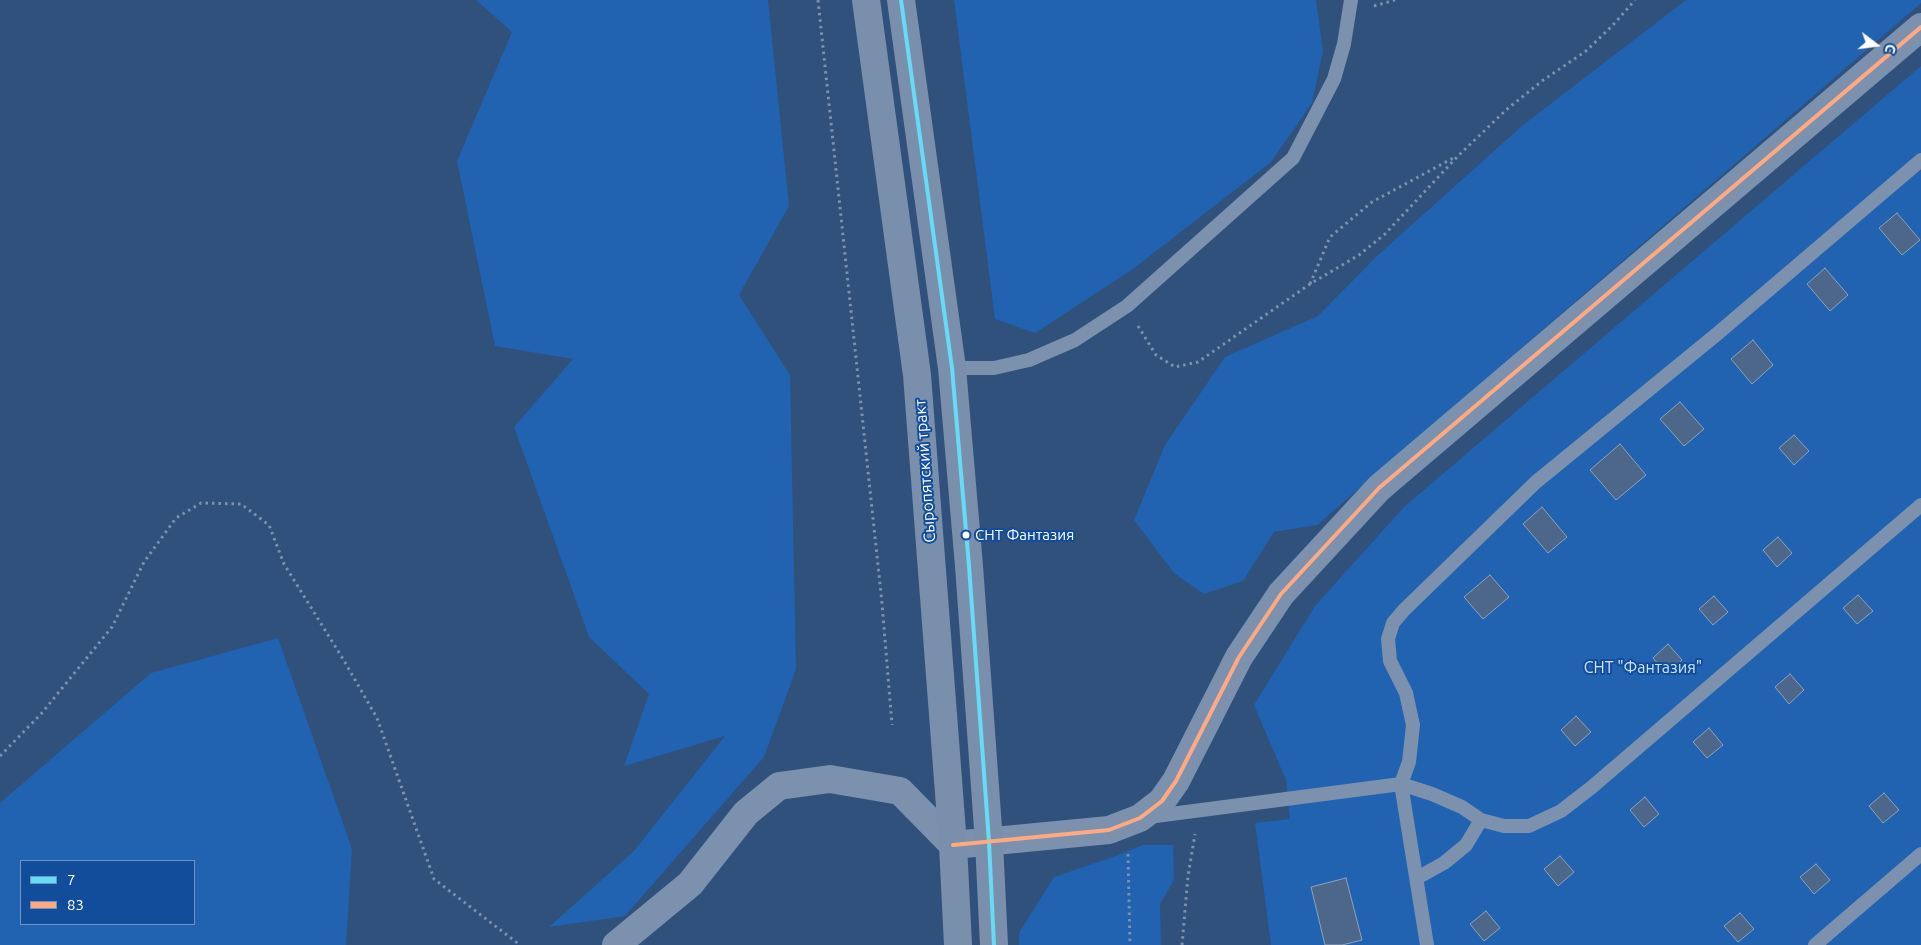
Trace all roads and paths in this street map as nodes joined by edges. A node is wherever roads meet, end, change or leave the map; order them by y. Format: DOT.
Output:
graph roads {
  1 [pos="818,0"];
  2 [pos="866,0"];
  3 [pos="901,0"];
  4 [pos="1350,0"];
  5 [pos="1635,0"];
  6 [pos="1921,27"];
  7 [pos="1458,156"];
  8 [pos="1921,160"];
  9 [pos="1310,284"];
  10 [pos="1127,306"];
  11 [pos="952,368"];
  12 [pos="1921,505"];
  13 [pos="892,725"];
  14 [pos="0,756"];
  15 [pos="1401,784"];
  16 [pos="1200,811"];
  17 [pos="1134,820"];
  18 [pos="1481,820"];
  19 [pos="989,842"];
  20 [pos="953,845"];
  21 [pos="1921,854"];
  22 [pos="1417,878"];
  23 [pos="520,945"];
  24 [pos="616,945"];
  25 [pos="958,945"];
  26 [pos="994,945"];
  27 [pos="1130,945"];
  28 [pos="1182,945"];
  29 [pos="1427,945"];
  30 [pos="1815,945"];
  1 -- 13 [label="path"];
  2 -- 20 [label="main road, Сыропятский тракт"];
  3 -- 11 [label="main road"];
  4 -- 10 [label="lane"];
  5 -- 7 [label="path"];
  6 -- 17 [label="street"];
  7 -- 9 [label="path"];
  7 -- 9 [label="path"];
  8 -- 15 [label="lane"];
  9 -- 10 [label="path"];
  10 -- 11 [label="lane"];
  11 -- 19 [label="main road"];
  12 -- 18 [label="lane"];
  14 -- 23 [label="path"];
  15 -- 16 [label="lane"];
  15 -- 18 [label="lane"];
  15 -- 22 [label="lane"];
  16 -- 17 [label="lane"];
  16 -- 28 [label="path"];
  17 -- 19 [label="street"];
  17 -- 27 [label="path"];
  18 -- 22 [label="lane"];
  19 -- 20 [label="street"];
  19 -- 26 [label="main road"];
  20 -- 24 [label="street"];
  20 -- 25 [label="main road, Сыропятский тракт"];
  21 -- 30 [label="lane"];
  22 -- 29 [label="lane"];
}
